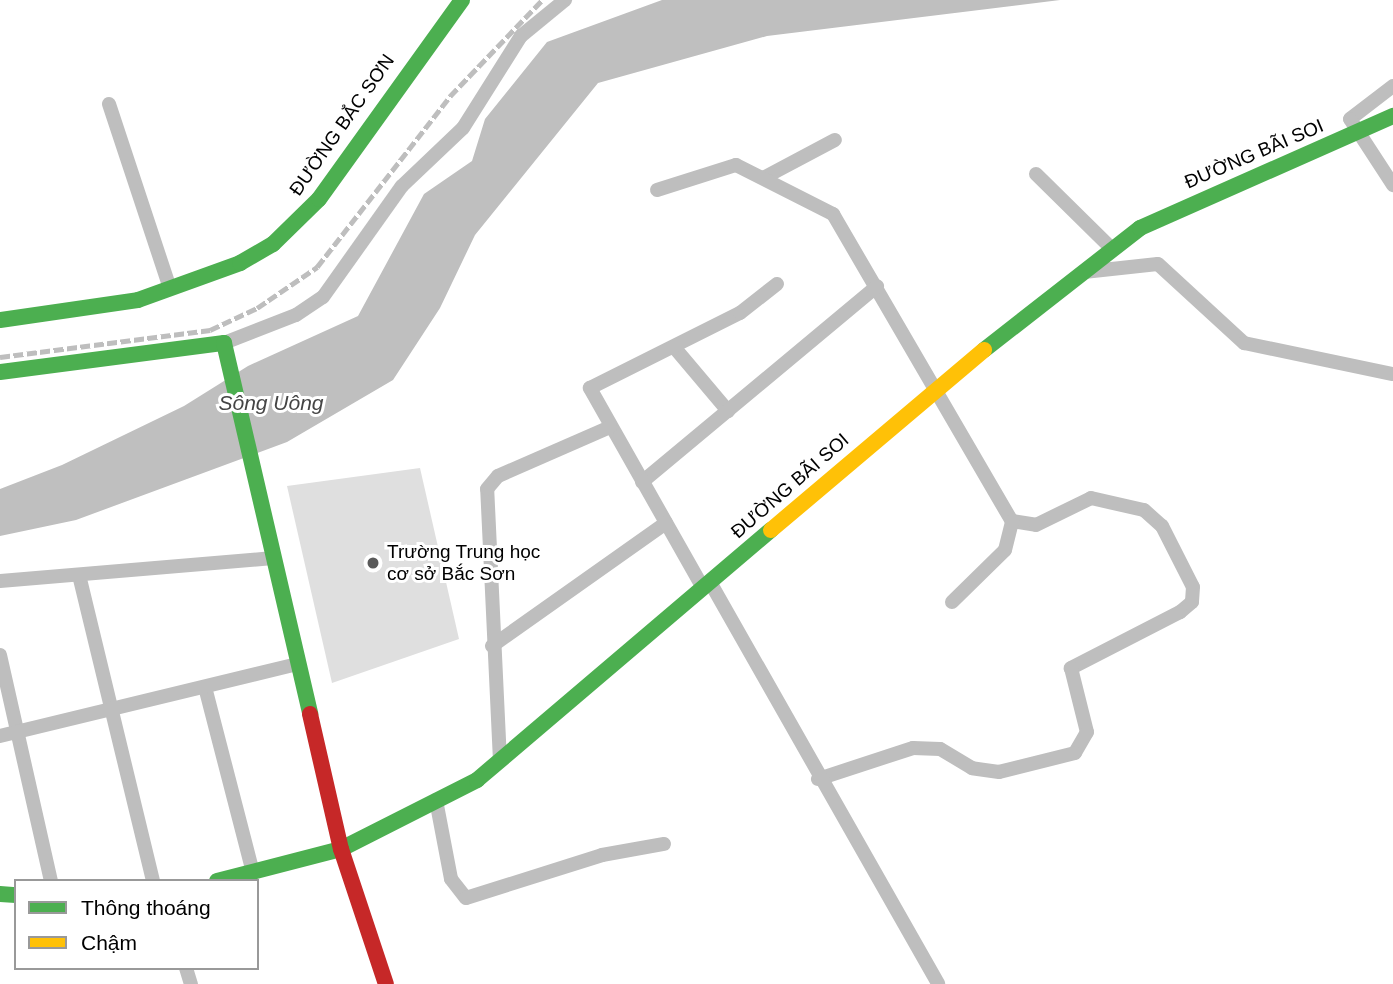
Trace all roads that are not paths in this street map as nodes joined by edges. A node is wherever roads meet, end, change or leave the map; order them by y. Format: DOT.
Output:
graph roads {
  1 [pos="462,0"];
  2 [pos="565,0"];
  3 [pos="1393,86"];
  4 [pos="110,104"];
  5 [pos="1393,116"];
  6 [pos="1359,133"];
  7 [pos="835,139"];
  8 [pos="1036,174"];
  9 [pos="765,177"];
  10 [pos="1392,181"];
  11 [pos="657,190"];
  12 [pos="1113,250"];
  13 [pos="1084,272"];
  14 [pos="777,285"];
  15 [pos="877,286"];
  16 [pos="170,288"];
  17 [pos="0,320"];
  18 [pos="674,347"];
  19 [pos="225,348"];
  20 [pos="0,372"];
  21 [pos="1393,374"];
  22 [pos="934,391"];
  23 [pos="728,411"];
  24 [pos="610,427"];
  25 [pos="642,482"];
  26 [pos="1012,521"];
  27 [pos="666,523"];
  28 [pos="273,558"];
  29 [pos="79,575"];
  30 [pos="0,581"];
  31 [pos="706,585"];
  32 [pos="952,602"];
  33 [pos="492,646"];
  34 [pos="0,656"];
  35 [pos="298,664"];
  36 [pos="205,687"];
  37 [pos="111,710"];
  38 [pos="19,731"];
  39 [pos="0,736"];
  40 [pos="500,761"];
  41 [pos="818,779"];
  42 [pos="436,800"];
  43 [pos="664,844"];
  44 [pos="341,849"];
  45 [pos="253,873"];
  46 [pos="51,879"];
  47 [pos="153,879"];
  48 [pos="226,879"];
  49 [pos="386,984"];
  50 [pos="938,984"];
  1 -- 16 [label="main road, ĐƯỜNG BẮC SƠN"];
  2 -- 19 [label="street"];
  3 -- 6 [label="street"];
  4 -- 16 [label="street"];
  5 -- 6 [label="main road, ĐƯỜNG BÃI SOI"];
  6 -- 10 [label="street"];
  6 -- 12 [label="main road, ĐƯỜNG BÃI SOI"];
  7 -- 9 [label="street"];
  8 -- 12 [label="street"];
  9 -- 11 [label="street"];
  9 -- 15 [label="street"];
  12 -- 13 [label="main road, ĐƯỜNG BÃI SOI"];
  13 -- 21 [label="street"];
  13 -- 22 [label="main road, ĐƯỜNG BÃI SOI"];
  14 -- 18 [label="street"];
  15 -- 22 [label="street"];
  15 -- 23 [label="street"];
  16 -- 17 [label="main road, ĐƯỜNG BẮC SƠN"];
  18 -- 23 [label="street"];
  18 -- 24 [label="street"];
  19 -- 20 [label="main road"];
  19 -- 28 [label="main road"];
  22 -- 26 [label="street"];
  22 -- 31 [label="main road, ĐƯỜNG BÃI SOI"];
  23 -- 25 [label="street"];
  24 -- 25 [label="street"];
  24 -- 33 [label="street"];
  25 -- 27 [label="street"];
  26 -- 32 [label="street"];
  26 -- 41 [label="street"];
  27 -- 31 [label="street"];
  27 -- 33 [label="street"];
  28 -- 29 [label="street"];
  28 -- 35 [label="main road"];
  29 -- 30 [label="street"];
  29 -- 37 [label="street"];
  31 -- 40 [label="main road, ĐƯỜNG BÃI SOI"];
  31 -- 41 [label="street"];
  33 -- 40 [label="street"];
  34 -- 38 [label="street"];
  35 -- 36 [label="street"];
  35 -- 44 [label="main road"];
  36 -- 37 [label="street"];
  36 -- 45 [label="street"];
  37 -- 38 [label="street"];
  37 -- 47 [label="street"];
  38 -- 39 [label="street"];
  38 -- 46 [label="street"];
  40 -- 42 [label="main road, ĐƯỜNG BÃI SOI"];
  41 -- 50 [label="street"];
  42 -- 43 [label="street"];
  42 -- 44 [label="main road, ĐƯỜNG BÃI SOI"];
  44 -- 45 [label="main road, ĐƯỜNG BÃI SOI"];
  44 -- 49 [label="main road"];
  45 -- 48 [label="main road, ĐƯỜNG BÃI SOI"];
}
